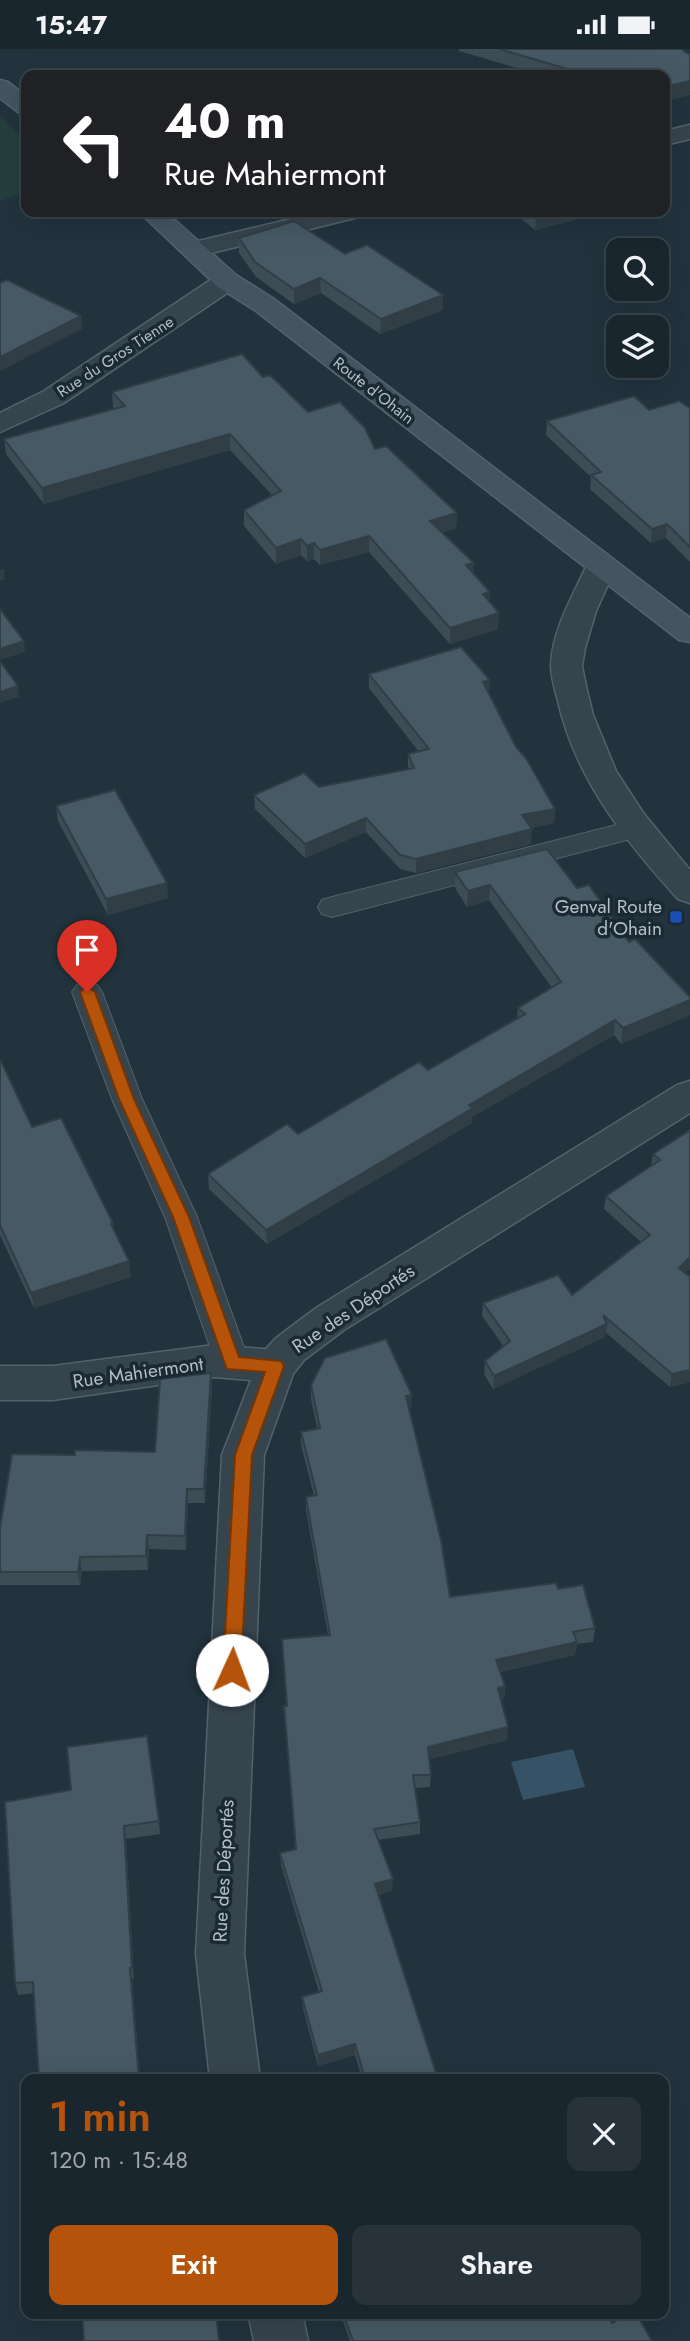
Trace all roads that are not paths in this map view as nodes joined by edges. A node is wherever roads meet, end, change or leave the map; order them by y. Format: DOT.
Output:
graph roads {
  1 [pos="0,87"];
  2 [pos="21,103"];
  3 [pos="690,132"];
  4 [pos="670,137"];
  5 [pos="157,217"];
  6 [pos="328,217"];
  7 [pos="195,249"];
  8 [pos="227,281"];
  9 [pos="0,424"];
  10 [pos="602,565"];
  11 [pos="690,632"];
  12 [pos="636,829"];
  13 [pos="690,891"];
  14 [pos="332,907"];
  15 [pos="87,992"];
  16 [pos="690,1095"];
  17 [pos="233,1364"];
  18 [pos="275,1366"];
  19 [pos="0,1383"];
  20 [pos="234,2074"];
  21 [pos="276,2319"];
  22 [pos="281,2341"];
  1 -- 2 [label="main road"];
  3 -- 4 [label="street"];
  5 -- 7 [label="main road, Route d'Ohain"];
  6 -- 7 [label="street"];
  7 -- 8 [label="main road, Route d'Ohain"];
  8 -- 9 [label="street, Rue du Gros Tienne"];
  8 -- 10 [label="main road, Route d'Ohain"];
  10 -- 11 [label="main road, Route d'Ohain"];
  10 -- 12 [label="street"];
  12 -- 13 [label="street"];
  12 -- 14 [label="lane"];
  15 -- 17 [label="lane"];
  16 -- 18 [label="street, Rue des Déportés"];
  17 -- 18 [label="street, Rue Mahiermont"];
  17 -- 19 [label="street, Rue Mahiermont"];
  18 -- 20 [label="street, Rue des Déportés"];
  21 -- 22 [label="street"];
}
